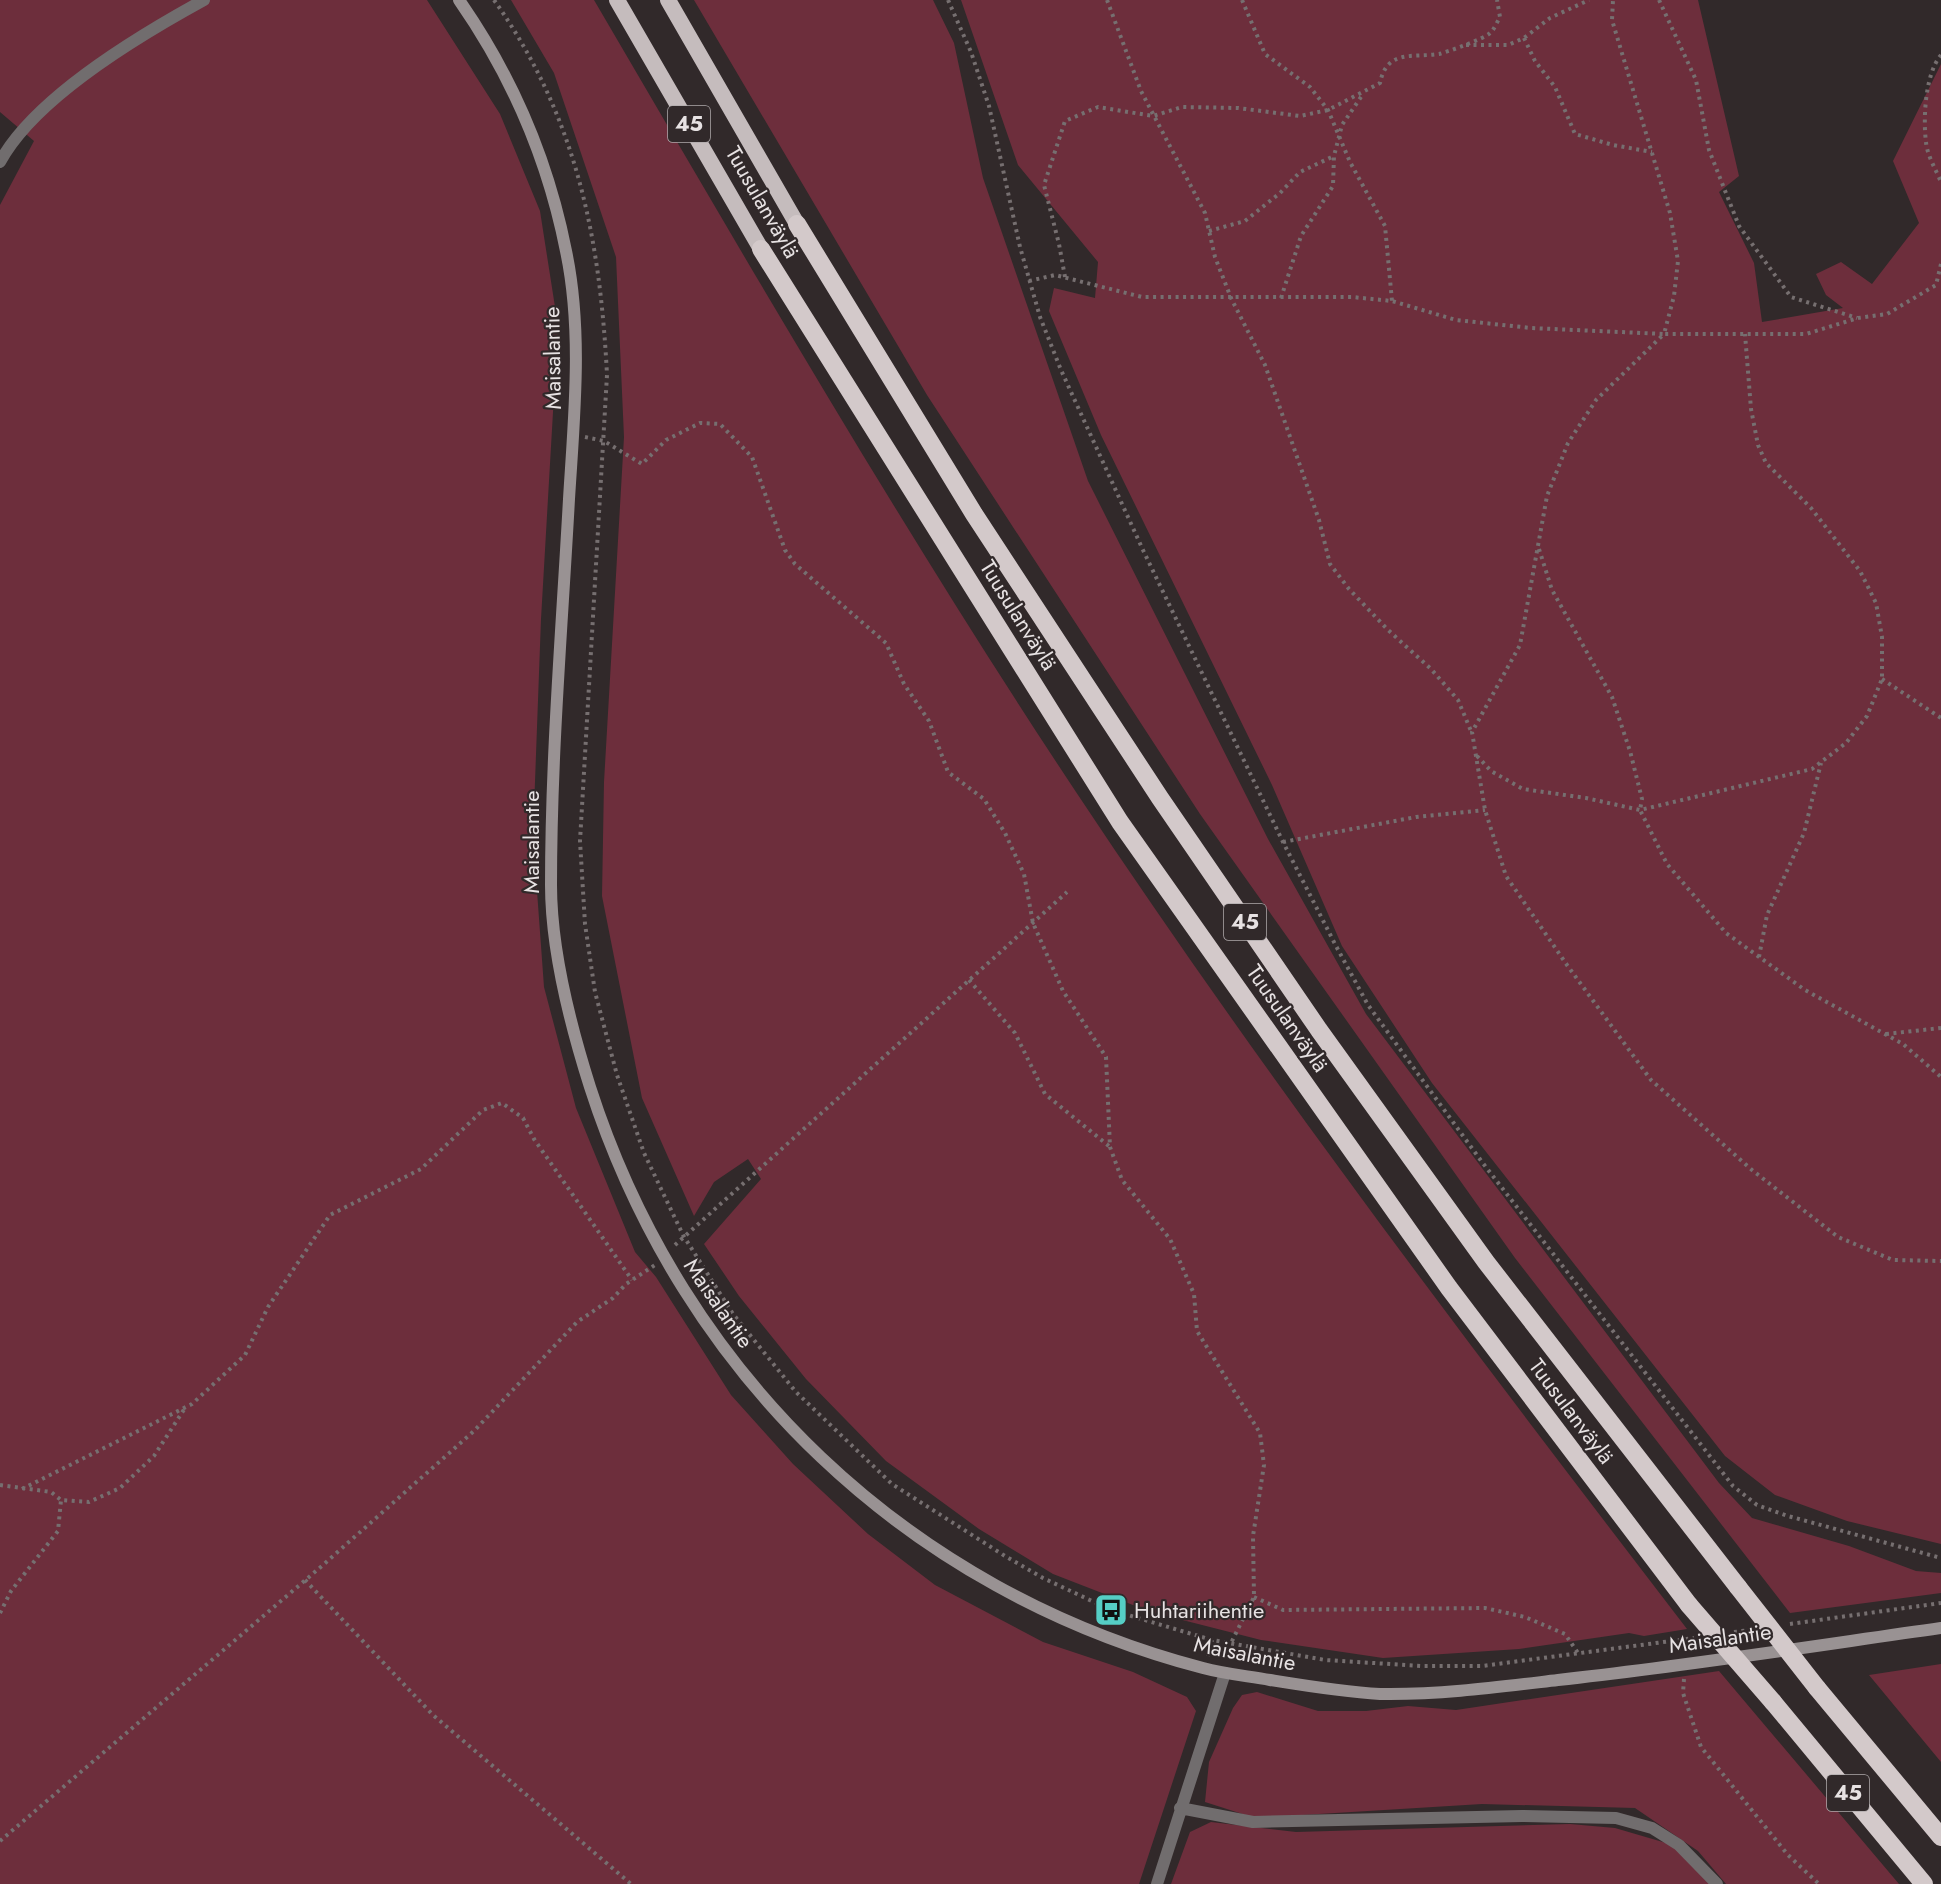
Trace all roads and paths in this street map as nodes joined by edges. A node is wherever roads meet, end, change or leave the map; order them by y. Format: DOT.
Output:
graph roads {
  1 [pos="204,0"];
  2 [pos="459,0"];
  3 [pos="617,0"];
  4 [pos="668,0"];
  5 [pos="948,0"];
  6 [pos="1107,0"];
  7 [pos="1242,0"];
  8 [pos="1497,0"];
  9 [pos="1589,0"];
  10 [pos="1613,0"];
  11 [pos="1659,0"];
  12 [pos="1524,38"];
  13 [pos="1462,45"];
  14 [pos="1941,55"];
  15 [pos="1363,94"];
  16 [pos="1328,110"];
  17 [pos="1153,116"];
  18 [pos="1340,134"];
  19 [pos="1652,152"];
  20 [pos="1334,156"];
  21 [pos="0,162"];
  22 [pos="1941,182"];
  23 [pos="797,224"];
  24 [pos="1209,231"];
  25 [pos="761,249"];
  26 [pos="1941,264"];
  27 [pos="1065,278"];
  28 [pos="1029,281"];
  29 [pos="1936,285"];
  30 [pos="1941,291"];
  31 [pos="1231,298"];
  32 [pos="1281,298"];
  33 [pos="1392,301"];
  34 [pos="1858,318"];
  35 [pos="1664,334"];
  36 [pos="1745,334"];
  37 [pos="1539,548"];
  38 [pos="1882,679"];
  39 [pos="1941,718"];
  40 [pos="1472,732"];
  41 [pos="1476,755"];
  42 [pos="1821,762"];
  43 [pos="1485,810"];
  44 [pos="1640,810"];
  45 [pos="1283,842"];
  46 [pos="1067,892"];
  47 [pos="1033,923"];
  48 [pos="1759,957"];
  49 [pos="969,980"];
  50 [pos="1941,1028"];
  51 [pos="1885,1034"];
  52 [pos="1941,1077"];
  53 [pos="1110,1147"];
  54 [pos="683,1235"];
  55 [pos="663,1259"];
  56 [pos="1941,1261"];
  57 [pos="632,1280"];
  58 [pos="185,1408"];
  59 [pos="0,1485"];
  60 [pos="22,1489"];
  61 [pos="61,1500"];
  62 [pos="1941,1558"];
  63 [pos="305,1580"];
  64 [pos="1254,1597"];
  65 [pos="1941,1603"];
  66 [pos="0,1612"];
  67 [pos="1788,1624"];
  68 [pos="1941,1628"];
  69 [pos="1755,1629"];
  70 [pos="1732,1632"];
  71 [pos="1699,1637"];
  72 [pos="1677,1640"];
  73 [pos="1231,1643"];
  74 [pos="1578,1653"];
  75 [pos="1684,1664"];
  76 [pos="1224,1673"];
  77 [pos="1180,1808"];
  78 [pos="1941,1837"];
  79 [pos="0,1841"];
  80 [pos="631,1884"];
  81 [pos="1157,1884"];
  82 [pos="1717,1884"];
  83 [pos="1819,1884"];
  84 [pos="1924,1884"];
  1 -- 21 [label="street"];
  2 -- 55 [label="main road, Maisalantie"];
  3 -- 25 [label="highway, Tuusulanväylä / 45"];
  4 -- 23 [label="highway, Tuusulanväylä / 45"];
  5 -- 28 [label="path"];
  6 -- 17 [label="path"];
  7 -- 16 [label="path"];
  8 -- 13 [label="path"];
  9 -- 12 [label="path"];
  10 -- 19 [label="path"];
  11 -- 34 [label="path"];
  12 -- 13 [label="path"];
  12 -- 19 [label="path"];
  13 -- 15 [label="path"];
  14 -- 22 [label="path"];
  15 -- 16 [label="path"];
  15 -- 18 [label="path"];
  16 -- 17 [label="path"];
  16 -- 18 [label="path"];
  17 -- 24 [label="path"];
  17 -- 27 [label="path"];
  18 -- 20 [label="path"];
  18 -- 33 [label="path"];
  19 -- 35 [label="path"];
  20 -- 24 [label="path"];
  20 -- 32 [label="path"];
  23 -- 78 [label="highway, Tuusulanväylä / 45, bridge"];
  24 -- 31 [label="path"];
  25 -- 84 [label="highway, Tuusulanväylä / 45, bridge"];
  26 -- 29 [label="path"];
  27 -- 28 [label="path"];
  27 -- 31 [label="path"];
  28 -- 45 [label="path"];
  29 -- 30 [label="path"];
  29 -- 34 [label="path"];
  31 -- 32 [label="path"];
  31 -- 40 [label="path"];
  32 -- 33 [label="path"];
  33 -- 35 [label="path"];
  34 -- 36 [label="path"];
  35 -- 36 [label="path"];
  35 -- 37 [label="path"];
  36 -- 38 [label="path"];
  37 -- 40 [label="path"];
  37 -- 44 [label="path"];
  38 -- 39 [label="path"];
  38 -- 42 [label="path"];
  40 -- 41 [label="path"];
  41 -- 43 [label="path"];
  41 -- 44 [label="path"];
  42 -- 44 [label="path"];
  42 -- 48 [label="path"];
  43 -- 45 [label="path"];
  43 -- 56 [label="path"];
  44 -- 48 [label="path"];
  45 -- 62 [label="path"];
  46 -- 47 [label="path"];
  47 -- 49 [label="path"];
  47 -- 53 [label="path"];
  47 -- 54 [label="path"];
  48 -- 51 [label="path"];
  49 -- 53 [label="path"];
  49 -- 54 [label="path"];
  50 -- 51 [label="path"];
  51 -- 52 [label="path"];
  53 -- 64 [label="path"];
  54 -- 55 [label="path"];
  54 -- 73 [label="path"];
  55 -- 57 [label="path"];
  55 -- 76 [label="main road, Maisalantie"];
  57 -- 58 [label="path"];
  57 -- 63 [label="path"];
  58 -- 60 [label="path"];
  58 -- 61 [label="path"];
  59 -- 60 [label="path"];
  60 -- 61 [label="path"];
  61 -- 66 [label="path"];
  63 -- 79 [label="path"];
  63 -- 80 [label="path"];
  64 -- 73 [label="path"];
  64 -- 74 [label="path"];
  65 -- 67 [label="path"];
  68 -- 75 [label="main road, Maisalantie"];
  69 -- 70 [label="path"];
  71 -- 72 [label="path"];
  72 -- 74 [label="path"];
  72 -- 75 [label="path"];
  73 -- 74 [label="path"];
  75 -- 76 [label="main road, Maisalantie"];
  75 -- 83 [label="path"];
  76 -- 77 [label="street"];
  77 -- 81 [label="street"];
  77 -- 82 [label="street"];
}
